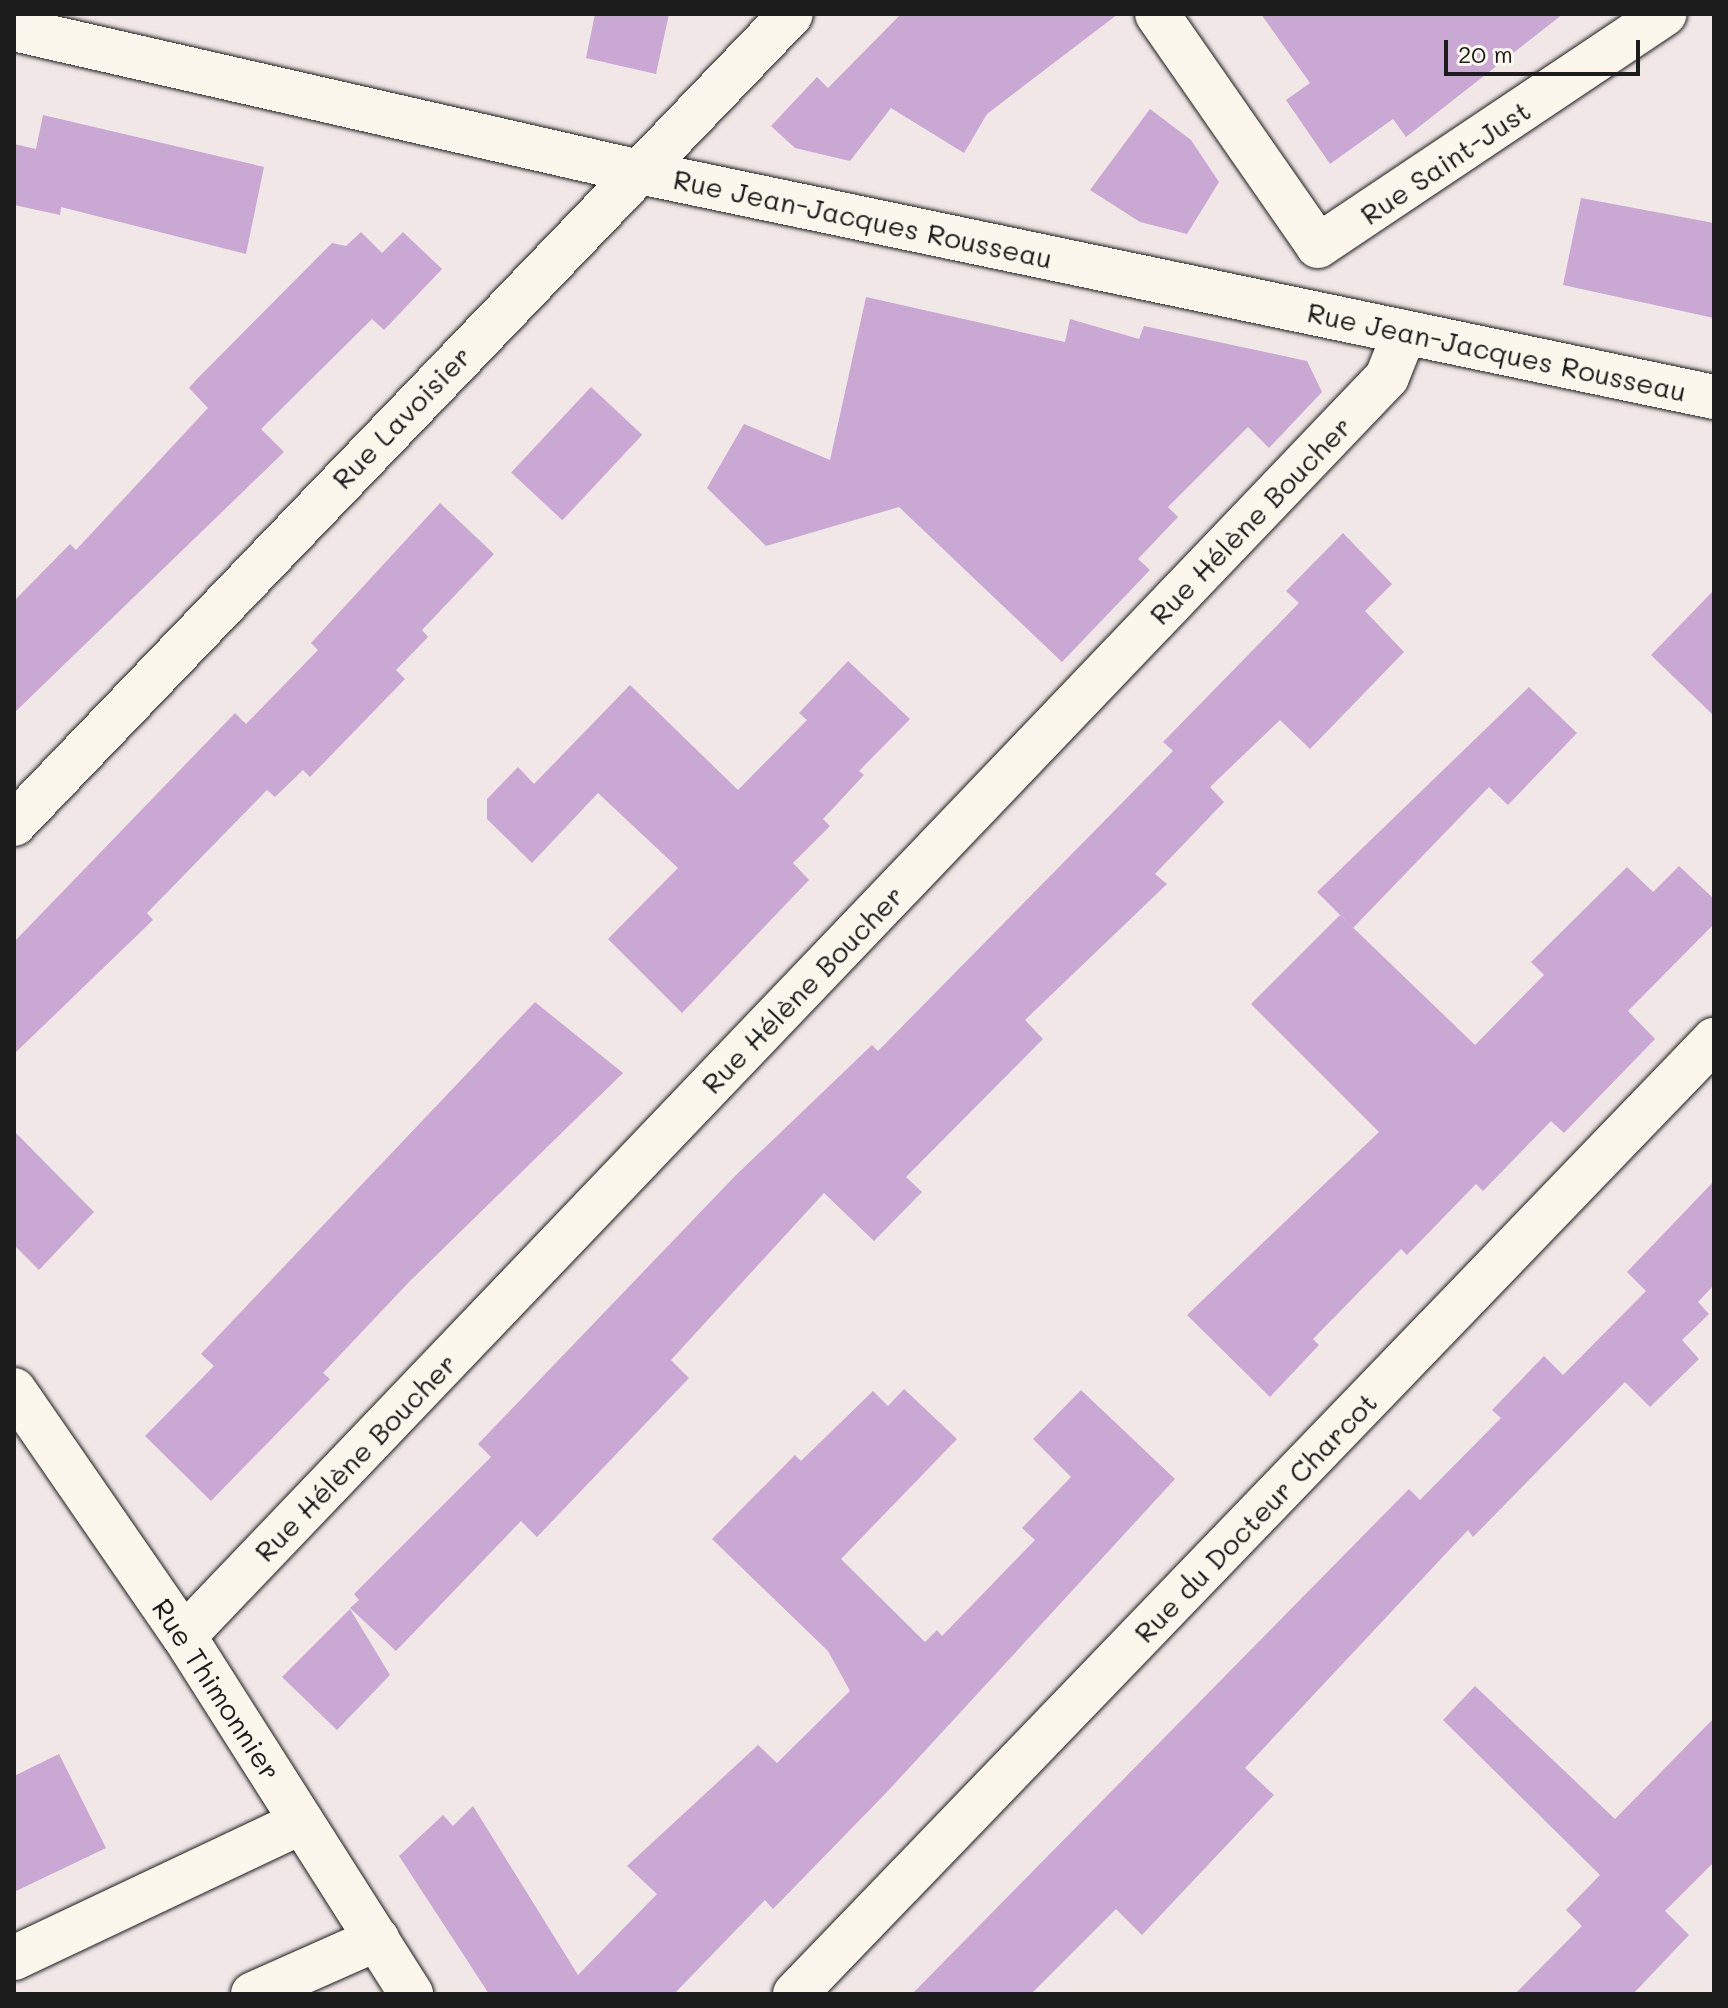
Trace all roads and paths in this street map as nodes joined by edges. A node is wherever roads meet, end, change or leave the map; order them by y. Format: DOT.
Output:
graph roads {
  1 [pos="791,14"];
  2 [pos="1157,14"];
  3 [pos="1664,14"];
  4 [pos="14,29"];
  5 [pos="635,171"];
  6 [pos="1318,246"];
  7 [pos="1309,310"];
  8 [pos="1405,332"];
  9 [pos="1714,397"];
  10 [pos="14,824"];
  11 [pos="1714,1040"];
  12 [pos="14,1390"];
  13 [pos="184,1636"];
  14 [pos="302,1822"];
  15 [pos="377,1939"];
  16 [pos="14,1958"];
  17 [pos="253,1994"];
  18 [pos="411,1994"];
  19 [pos="795,1994"];
  1 -- 5 [label="street, Rue Lavoisier"];
  2 -- 6 [label="street"];
  3 -- 6 [label="street, Rue Saint-Just"];
  4 -- 5 [label="street, Rue Jean-Jacques Rousseau"];
  5 -- 7 [label="street, Rue Jean-Jacques Rousseau"];
  5 -- 10 [label="street, Rue Lavoisier"];
  6 -- 7 [label="street"];
  7 -- 8 [label="street, Rue Jean-Jacques Rousseau"];
  8 -- 9 [label="street, Rue Jean-Jacques Rousseau"];
  8 -- 13 [label="street, Rue Hélène Boucher"];
  11 -- 19 [label="street, Rue du Docteur Charcot"];
  12 -- 13 [label="street, Rue Thimonnier"];
  13 -- 14 [label="street, Rue Thimonnier"];
  14 -- 15 [label="street, Rue Thimonnier"];
  14 -- 16 [label="street"];
  15 -- 17 [label="street"];
  15 -- 18 [label="street, Rue Thimonnier"];
}
